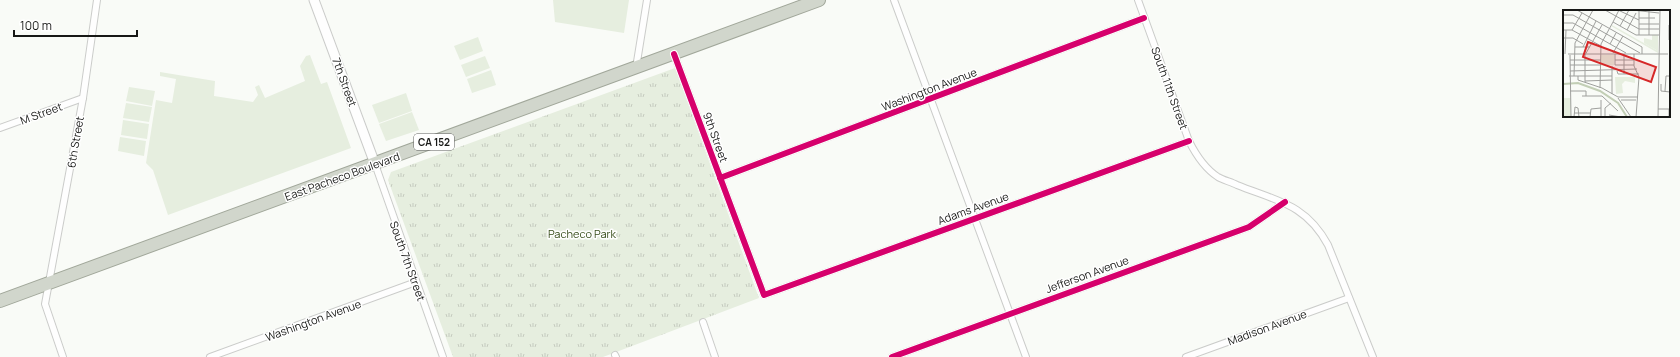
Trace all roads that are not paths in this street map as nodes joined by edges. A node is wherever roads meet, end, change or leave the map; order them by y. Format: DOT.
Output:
graph roads {
  1 [pos="97,0"];
  2 [pos="314,0"];
  3 [pos="647,0"];
  4 [pos="819,0"];
  5 [pos="894,0"];
  6 [pos="1138,0"];
  7 [pos="1144,18"];
  8 [pos="674,54"];
  9 [pos="636,68"];
  10 [pos="83,98"];
  11 [pos="932,99"];
  12 [pos="0,128"];
  13 [pos="1189,141"];
  14 [pos="375,164"];
  15 [pos="720,178"];
  16 [pos="1285,202"];
  17 [pos="975,218"];
  18 [pos="416,282"];
  19 [pos="49,283"];
  20 [pos="764,295"];
  21 [pos="1349,298"];
  22 [pos="0,301"];
  23 [pos="1010,313"];
  24 [pos="703,322"];
  25 [pos="63,357"];
  26 [pos="210,357"];
  27 [pos="443,357"];
  28 [pos="715,357"];
  29 [pos="892,357"];
  30 [pos="1026,357"];
  31 [pos="1186,357"];
  32 [pos="1373,357"];
  1 -- 10 [label="street, 6th Street"];
  2 -- 14 [label="street, 7th Street"];
  3 -- 9 [label="street"];
  4 -- 8 [label="highway, East Pacheco Boulevard / CA 152"];
  5 -- 11 [label="street"];
  6 -- 7 [label="street, South 11th Street"];
  7 -- 11 [label="street, Washington Avenue"];
  7 -- 13 [label="street, South 11th Street"];
  8 -- 9 [label="highway, East Pacheco Boulevard / CA 152"];
  8 -- 15 [label="street, 9th Street"];
  9 -- 14 [label="highway, East Pacheco Boulevard / CA 152"];
  10 -- 12 [label="street, M Street"];
  10 -- 19 [label="street, 6th Street"];
  11 -- 15 [label="street, Washington Avenue"];
  11 -- 17 [label="street"];
  13 -- 16 [label="street, South 11th Street"];
  13 -- 17 [label="street, Adams Avenue"];
  14 -- 18 [label="street, South 7th Street"];
  14 -- 19 [label="highway, East Pacheco Boulevard / CA 152"];
  15 -- 20 [label="street, 9th Street"];
  16 -- 21 [label="street, South 11th Street"];
  16 -- 23 [label="street, Jefferson Avenue"];
  17 -- 20 [label="street, Adams Avenue"];
  17 -- 23 [label="street"];
  18 -- 26 [label="street, Washington Avenue"];
  18 -- 27 [label="street, South 7th Street"];
  19 -- 22 [label="highway, East Pacheco Boulevard / CA 152"];
  19 -- 25 [label="street, 6th Street"];
  21 -- 31 [label="street, Madison Avenue"];
  21 -- 32 [label="street, South 11th Street"];
  23 -- 29 [label="street, Jefferson Avenue"];
  23 -- 30 [label="street"];
  24 -- 28 [label="street"];
}
